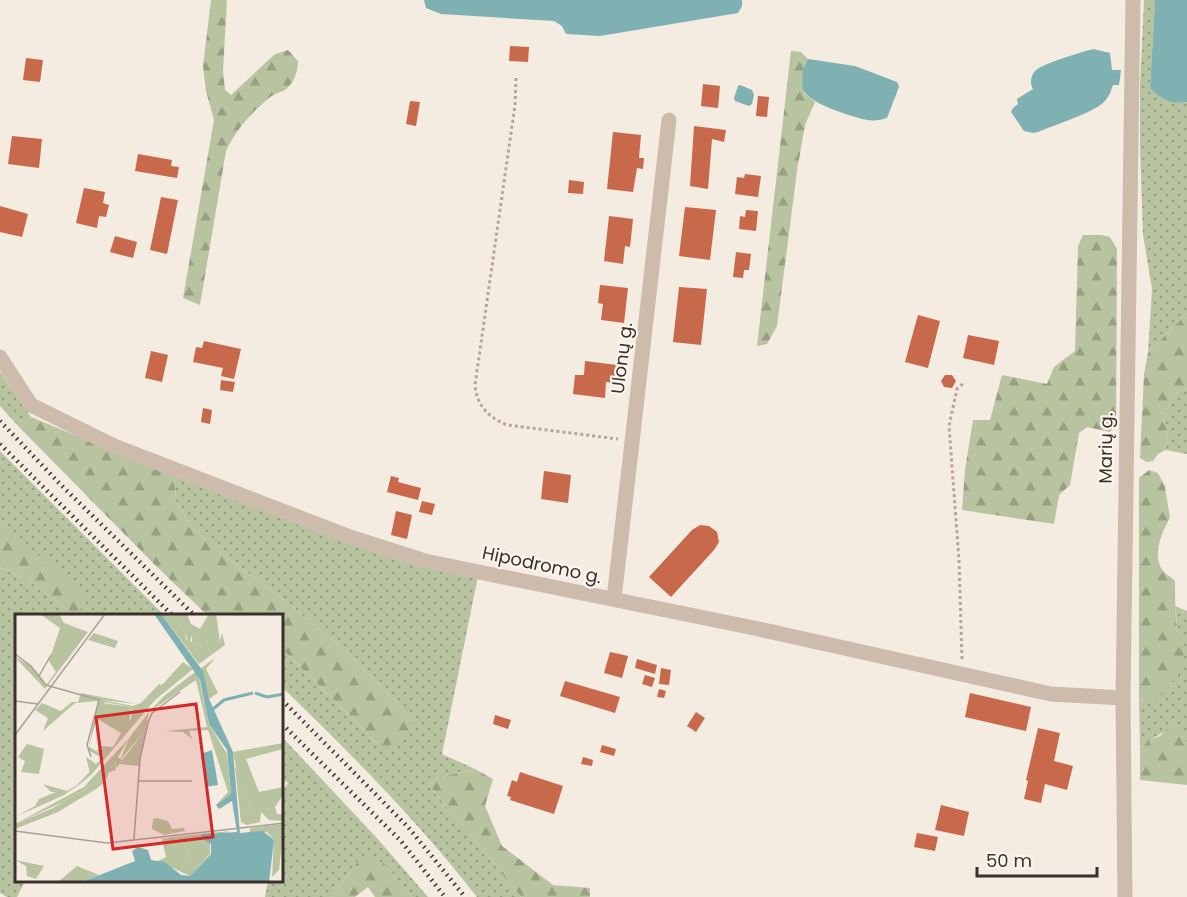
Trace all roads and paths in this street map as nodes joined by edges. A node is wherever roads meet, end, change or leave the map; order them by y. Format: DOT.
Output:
graph roads {
  1 [pos="1133,0"];
  2 [pos="516,78"];
  3 [pos="669,120"];
  4 [pos="0,357"];
  5 [pos="966,382"];
  6 [pos="632,441"];
  7 [pos="614,599"];
  8 [pos="961,673"];
  9 [pos="1122,698"];
  10 [pos="1125,897"];
  1 -- 9 [label="street, Marių g."];
  2 -- 6 [label="path"];
  3 -- 6 [label="street, Ulonų g."];
  4 -- 7 [label="street, Hipodromo g."];
  5 -- 8 [label="path"];
  6 -- 7 [label="street, Ulonų g."];
  7 -- 8 [label="street, Hipodromo g."];
  8 -- 9 [label="street, Hipodromo g."];
  9 -- 10 [label="street, Marių g."];
}
